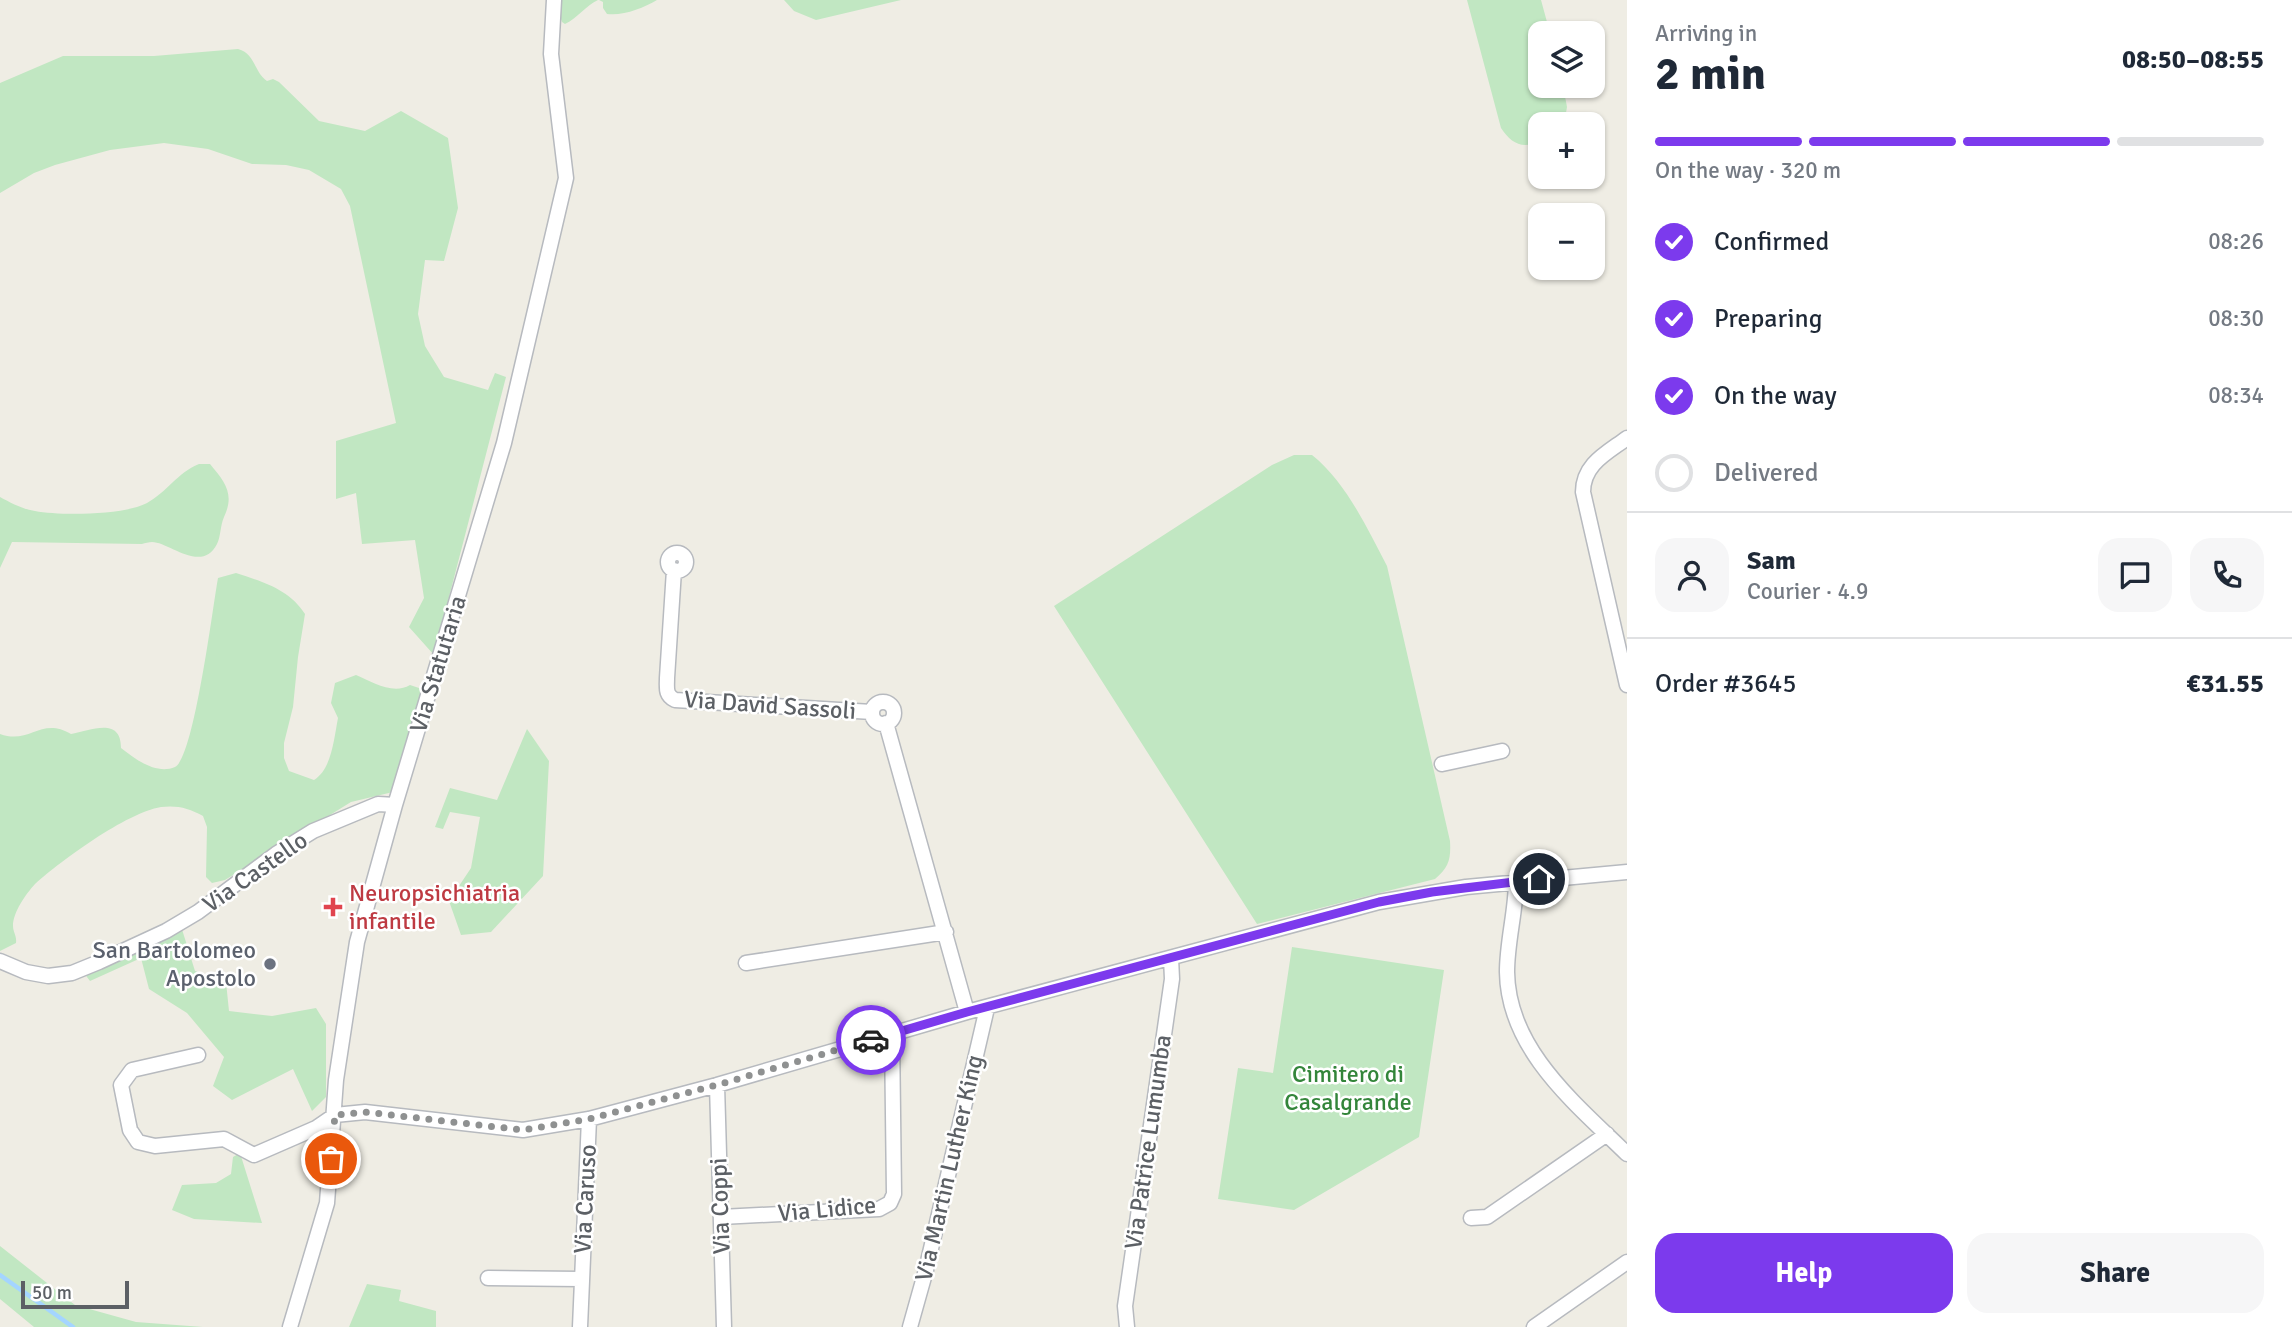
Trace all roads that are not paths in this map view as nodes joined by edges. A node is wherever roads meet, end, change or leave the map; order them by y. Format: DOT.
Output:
graph roads {
  1 [pos="554,0"];
  2 [pos="1627,438"];
  3 [pos="674,570"];
  4 [pos="1627,685"];
  5 [pos="1502,751"];
  6 [pos="1442,764"];
  7 [pos="395,805"];
  8 [pos="1627,872"];
  9 [pos="1516,881"];
  10 [pos="946,932"];
  11 [pos="1171,958"];
  12 [pos="0,961"];
  13 [pos="746,963"];
  14 [pos="987,1008"];
  15 [pos="967,1012"];
  16 [pos="891,1034"];
  17 [pos="198,1055"];
  18 [pos="717,1085"];
  19 [pos="335,1115"];
  20 [pos="589,1119"];
  21 [pos="1607,1134"];
  22 [pos="1627,1154"];
  23 [pos="721,1217"];
  24 [pos="1471,1218"];
  25 [pos="1627,1262"];
  26 [pos="488,1278"];
  27 [pos="581,1279"];
  28 [pos="290,1327"];
  29 [pos="580,1327"];
  30 [pos="724,1327"];
  31 [pos="911,1327"];
  32 [pos="1127,1327"];
  33 [pos="1534,1327"];
  1 -- 7 [label="street, Via Statutaria"];
  2 -- 4 [label="street"];
  3 -- 10 [label="street, Via David Sassoli"];
  5 -- 6 [label="street"];
  7 -- 12 [label="street, Via Castello"];
  7 -- 19 [label="street, Via Statutaria"];
  8 -- 9 [label="street"];
  9 -- 11 [label="street"];
  9 -- 21 [label="street"];
  10 -- 13 [label="street"];
  10 -- 15 [label="street"];
  11 -- 14 [label="street"];
  11 -- 32 [label="street, Via Patrice Lumumba"];
  14 -- 15 [label="street"];
  14 -- 31 [label="street, Via Martin Luther King"];
  15 -- 16 [label="street"];
  16 -- 18 [label="street"];
  16 -- 23 [label="street, Via Lidice"];
  17 -- 19 [label="street"];
  18 -- 20 [label="street"];
  18 -- 23 [label="street, Via Coppi"];
  19 -- 20 [label="street"];
  19 -- 28 [label="street, Via Statutaria"];
  20 -- 27 [label="street, Via Caruso"];
  21 -- 22 [label="street"];
  21 -- 24 [label="street"];
  23 -- 30 [label="street, Via Coppi"];
  25 -- 33 [label="street"];
  26 -- 27 [label="street, Via Caruso"];
  27 -- 29 [label="street, Via Caruso"];
}
